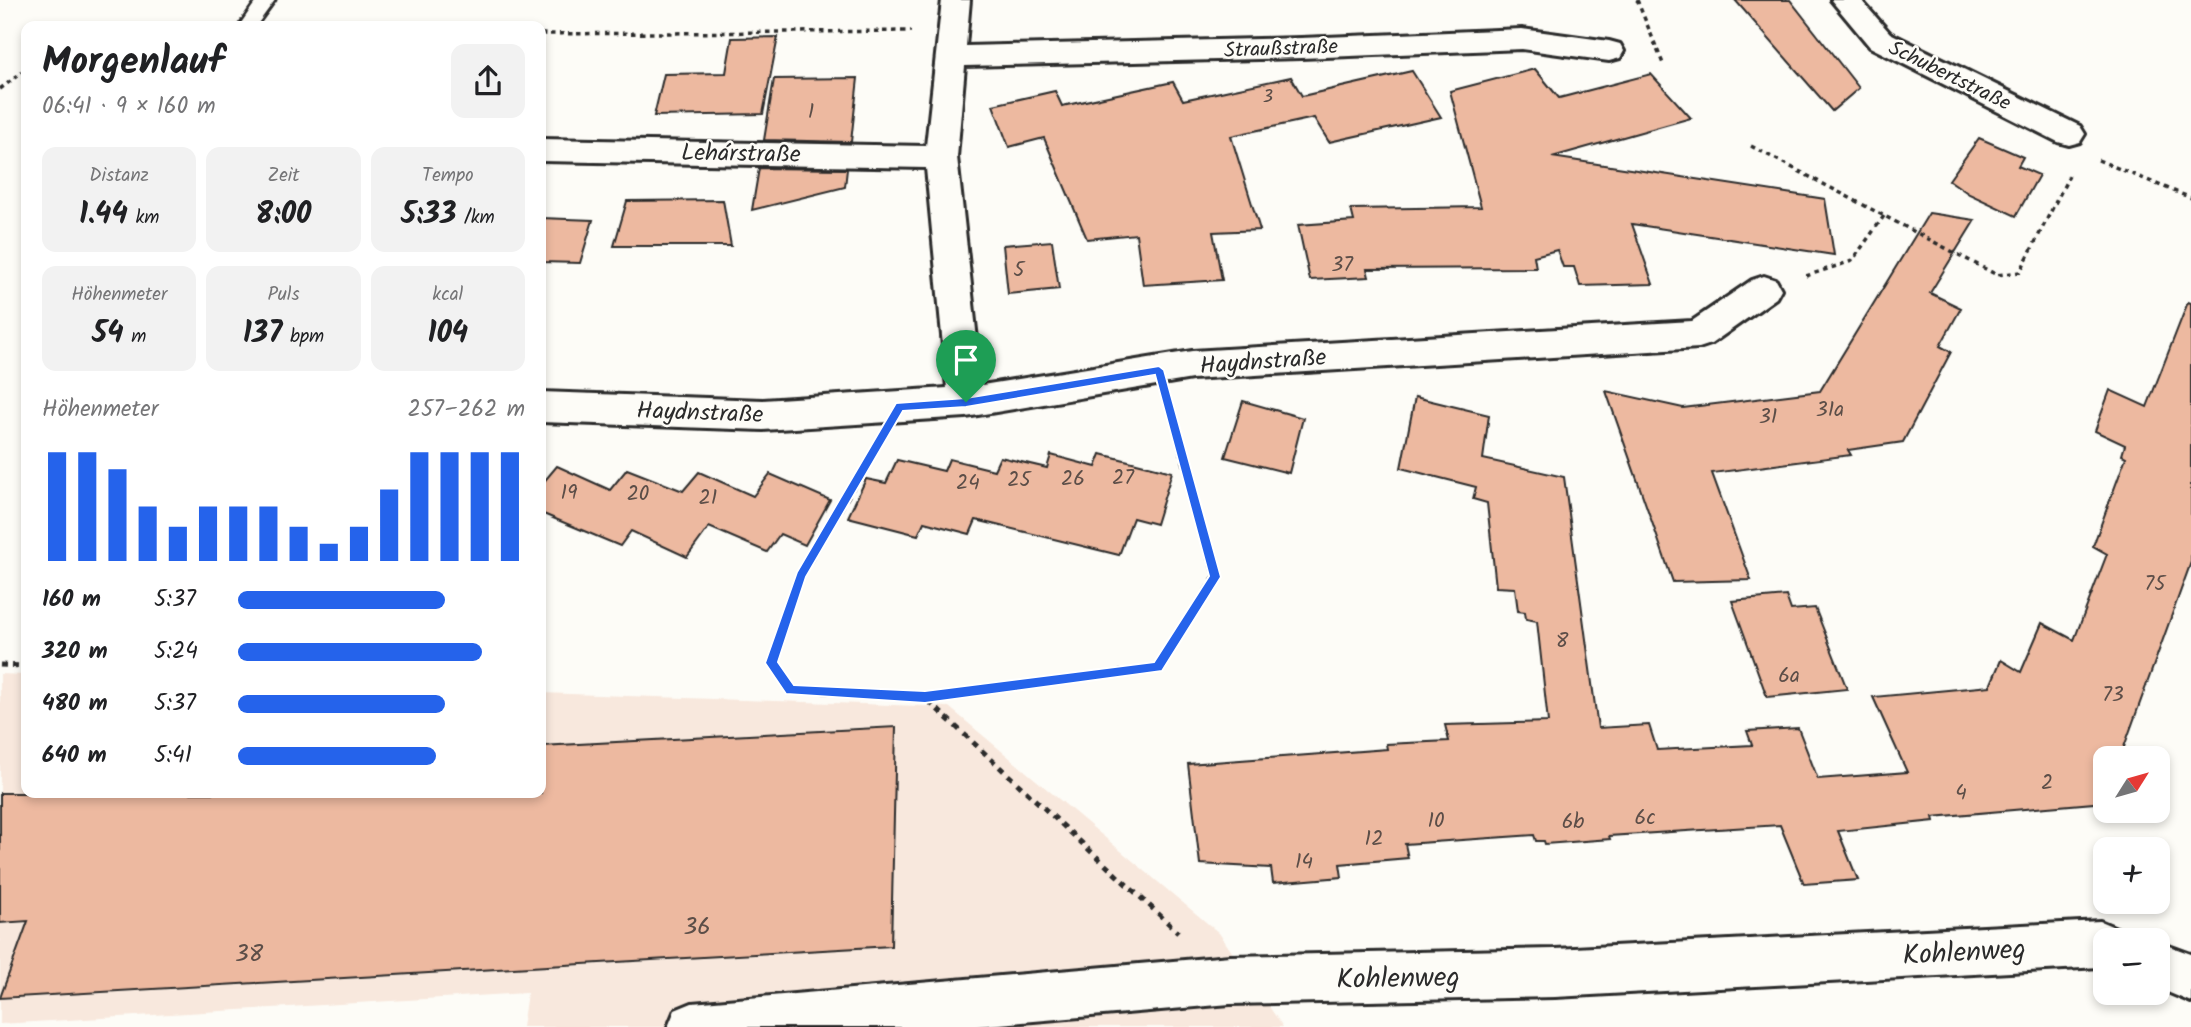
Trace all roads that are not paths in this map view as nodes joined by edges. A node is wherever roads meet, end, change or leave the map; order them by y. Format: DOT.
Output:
graph roads {
  1 [pos="265,0"];
  2 [pos="1845,0"];
  3 [pos="250,21"];
  4 [pos="954,29"];
  5 [pos="1609,51"];
  6 [pos="2069,134"];
  7 [pos="546,150"];
  8 [pos="941,157"];
  9 [pos="1764,289"];
  10 [pos="966,402"];
  11 [pos="546,407"];
  12 [pos="2093,944"];
  13 [pos="2170,970"];
  14 [pos="2191,978"];
  15 [pos="692,1027"];
  1 -- 3 [label="lane"];
  2 -- 6 [label="street, Schubertstraße"];
  4 -- 5 [label="street, Straußstraße"];
  4 -- 8 [label="street"];
  7 -- 8 [label="street, Lehárstraße"];
  8 -- 10 [label="street"];
  9 -- 10 [label="street, Haydnstraße"];
  10 -- 11 [label="street, Haydnstraße"];
  12 -- 15 [label="street, Kohlenweg"];
  13 -- 14 [label="street"];
}
